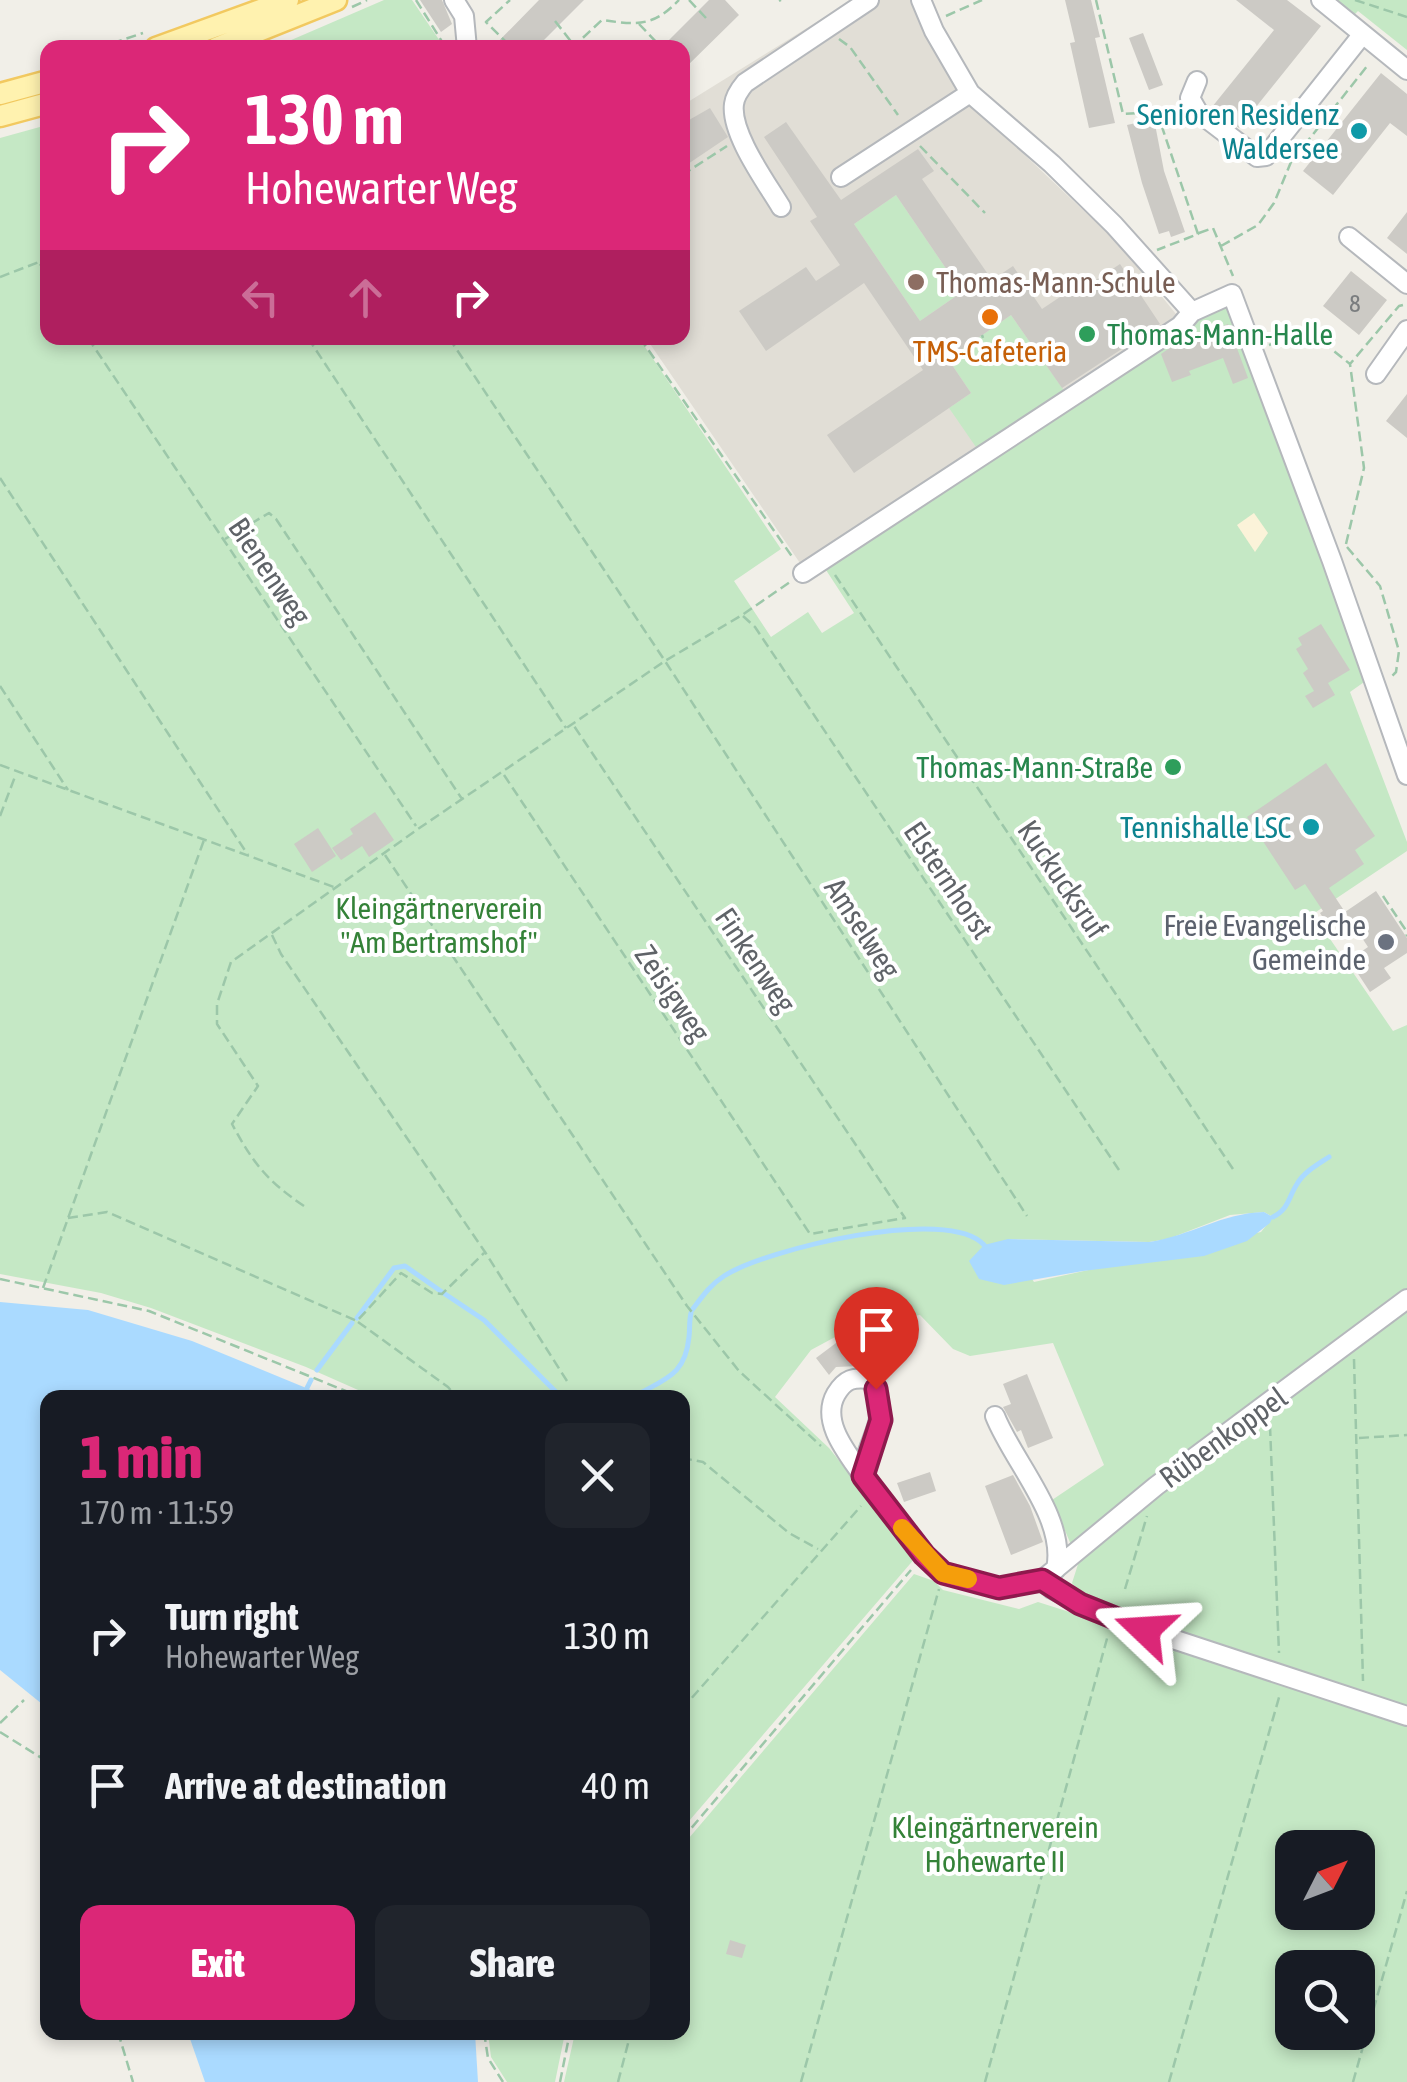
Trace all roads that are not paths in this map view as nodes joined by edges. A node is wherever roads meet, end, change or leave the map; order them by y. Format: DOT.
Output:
graph roads {
  1 [pos="288,0"];
  2 [pos="336,0"];
  3 [pos="454,0"];
  4 [pos="868,0"];
  5 [pos="922,0"];
  6 [pos="1321,0"];
  7 [pos="1362,35"];
  8 [pos="178,40"];
  9 [pos="236,40"];
  10 [pos="467,40"];
  11 [pos="1407,70"];
  12 [pos="1196,81"];
  13 [pos="40,83"];
  14 [pos="970,93"];
  15 [pos="0,94"];
  16 [pos="40,104"];
  17 [pos="0,116"];
  18 [pos="842,177"];
  19 [pos="780,207"];
  20 [pos="1349,237"];
  21 [pos="1407,284"];
  22 [pos="1192,312"];
  23 [pos="1407,330"];
  24 [pos="1376,374"];
  25 [pos="802,573"];
  26 [pos="1407,775"];
  27 [pos="1407,1299"];
  28 [pos="995,1416"];
  29 [pos="863,1476"];
  30 [pos="1049,1574"];
  31 [pos="1407,1716"];
  1 -- 8 [label="main road"];
  2 -- 9 [label="main road"];
  3 -- 10 [label="street"];
  4 -- 19 [label="street"];
  5 -- 14 [label="street"];
  6 -- 7 [label="street"];
  7 -- 11 [label="street"];
  7 -- 12 [label="street"];
  13 -- 15 [label="main road"];
  14 -- 18 [label="street"];
  14 -- 22 [label="street"];
  16 -- 17 [label="main road"];
  20 -- 21 [label="street"];
  22 -- 25 [label="street"];
  22 -- 26 [label="street"];
  23 -- 24 [label="street"];
  27 -- 30 [label="street, Rübenkoppel"];
  28 -- 30 [label="street"];
  29 -- 29 [label="street"];
  29 -- 30 [label="street"];
  30 -- 31 [label="street"];
}
